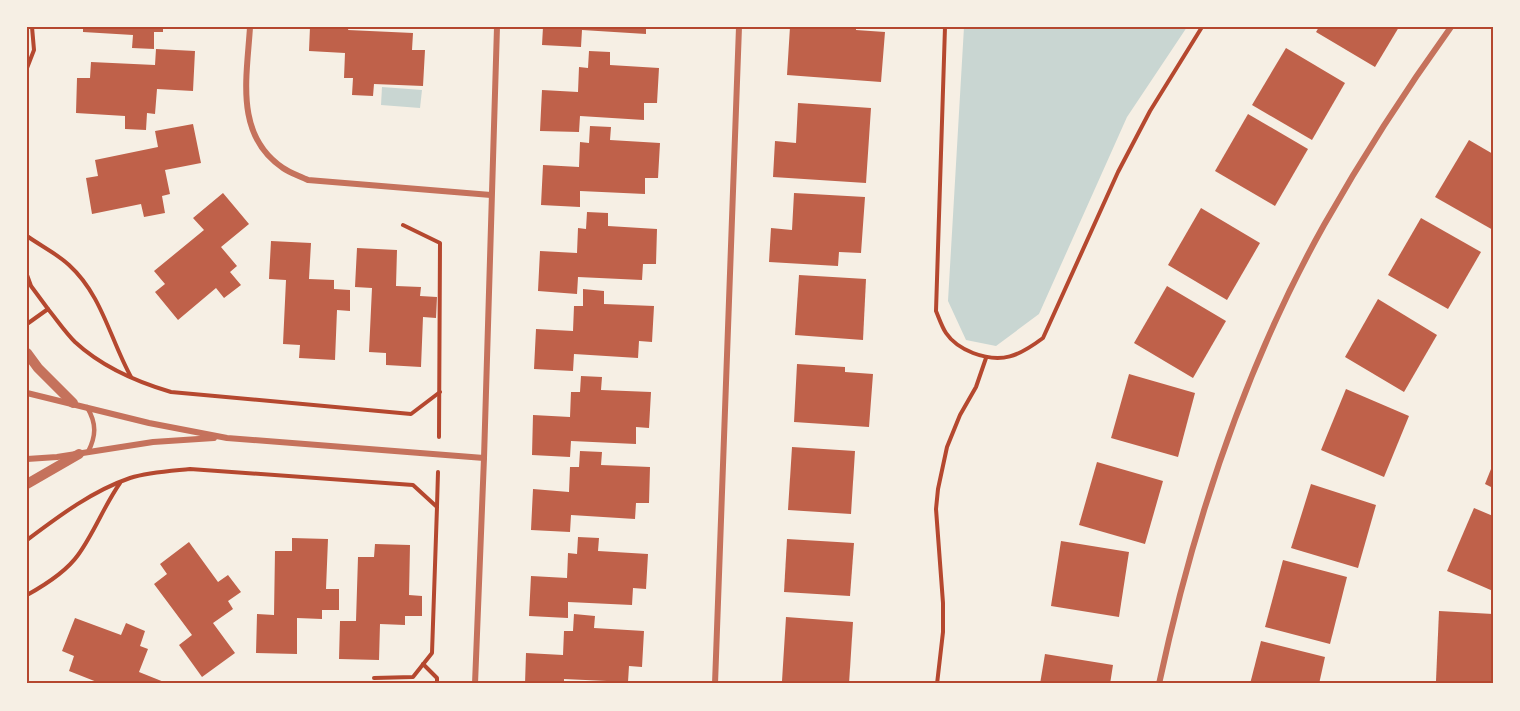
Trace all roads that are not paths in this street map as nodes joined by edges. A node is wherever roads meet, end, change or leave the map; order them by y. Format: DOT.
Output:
graph roads {
  1 [pos="250,27"];
  2 [pos="497,27"];
  3 [pos="739,27"];
  4 [pos="1451,27"];
  5 [pos="491,195"];
  6 [pos="27,353"];
  7 [pos="27,393"];
  8 [pos="73,403"];
  9 [pos="87,407"];
  10 [pos="227,438"];
  11 [pos="84,453"];
  12 [pos="484,458"];
  13 [pos="27,459"];
  14 [pos="27,484"];
  15 [pos="475,684"];
  16 [pos="715,684"];
  17 [pos="1159,684"];
  1 -- 5 [label="street"];
  2 -- 5 [label="street"];
  3 -- 16 [label="street"];
  4 -- 17 [label="street"];
  5 -- 12 [label="street"];
  6 -- 8 [label="street"];
  7 -- 8 [label="street"];
  8 -- 9 [label="street"];
  9 -- 10 [label="street"];
  9 -- 11 [label="lane"];
  10 -- 11 [label="street"];
  10 -- 12 [label="street"];
  11 -- 13 [label="street"];
  11 -- 14 [label="street"];
  12 -- 15 [label="street"];
}
